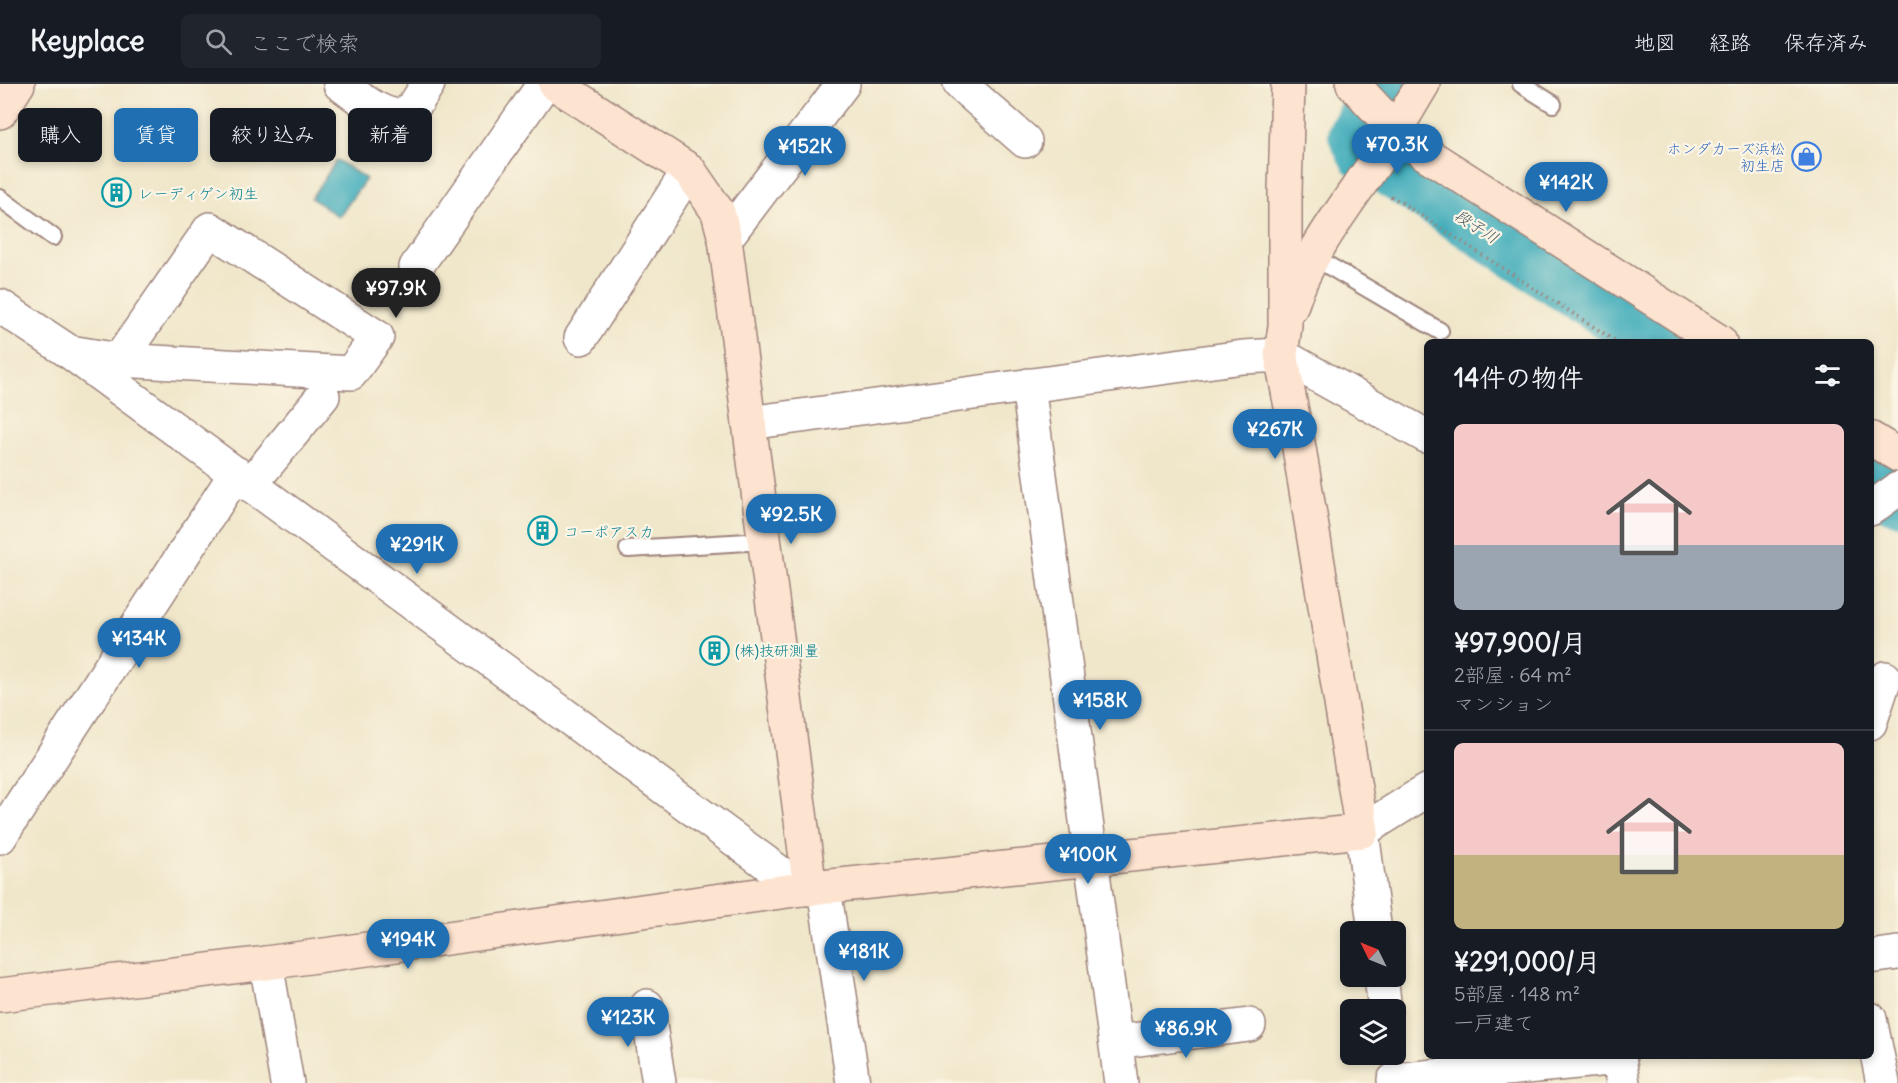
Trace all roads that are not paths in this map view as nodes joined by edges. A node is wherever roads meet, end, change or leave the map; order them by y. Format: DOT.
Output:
graph roads {
  1 [pos="18,84"];
  2 [pos="340,84"];
  3 [pos="428,84"];
  4 [pos="544,84"];
  5 [pos="555,84"];
  6 [pos="960,84"];
  7 [pos="1288,84"];
  8 [pos="1423,84"];
  9 [pos="1521,84"];
  10 [pos="830,88"];
  11 [pos="1356,88"];
  12 [pos="1553,104"];
  13 [pos="0,112"];
  14 [pos="1025,141"];
  15 [pos="1383,142"];
  16 [pos="689,170"];
  17 [pos="0,198"];
  18 [pos="53,237"];
  19 [pos="725,239"];
  20 [pos="1312,256"];
  21 [pos="416,267"];
  22 [pos="0,306"];
  23 [pos="1440,331"];
  24 [pos="581,338"];
  25 [pos="1715,339"];
  26 [pos="1283,341"];
  27 [pos="71,353"];
  28 [pos="119,360"];
  29 [pos="1028,385"];
  30 [pos="322,396"];
  31 [pos="749,423"];
  32 [pos="1424,435"];
  33 [pos="1874,440"];
  34 [pos="1898,455"];
  35 [pos="243,479"];
  36 [pos="765,541"];
  37 [pos="628,549"];
  38 [pos="1885,677"];
  39 [pos="1874,711"];
  40 [pos="1424,792"];
  41 [pos="1362,831"];
  42 [pos="0,837"];
  43 [pos="1092,859"];
  44 [pos="812,889"];
  45 [pos="1374,921"];
  46 [pos="1898,953"];
  47 [pos="1874,956"];
  48 [pos="266,963"];
  49 [pos="0,995"];
  50 [pos="647,1006"];
  51 [pos="1249,1025"];
  52 [pos="1874,1039"];
  53 [pos="1116,1042"];
  54 [pos="1603,1059"];
  55 [pos="1619,1059"];
  56 [pos="1393,1072"];
  57 [pos="287,1083"];
  58 [pos="659,1083"];
  59 [pos="853,1083"];
  60 [pos="1121,1083"];
  61 [pos="1623,1083"];
  62 [pos="1883,1083"];
  1 -- 13 [label="street"];
  2 -- 3 [label="street"];
  4 -- 21 [label="street"];
  5 -- 16 [label="street"];
  6 -- 14 [label="street"];
  7 -- 26 [label="street"];
  8 -- 15 [label="street"];
  9 -- 12 [label="lane"];
  10 -- 19 [label="street"];
  11 -- 15 [label="street"];
  15 -- 20 [label="street"];
  15 -- 25 [label="street"];
  16 -- 19 [label="street"];
  16 -- 24 [label="street"];
  17 -- 18 [label="lane"];
  19 -- 31 [label="street"];
  20 -- 23 [label="lane"];
  20 -- 26 [label="street"];
  22 -- 27 [label="street"];
  26 -- 29 [label="street"];
  26 -- 32 [label="street"];
  26 -- 41 [label="street"];
  27 -- 28 [label="street"];
  27 -- 35 [label="street"];
  28 -- 28 [label="street"];
  29 -- 31 [label="street"];
  29 -- 43 [label="street"];
  30 -- 35 [label="street"];
  31 -- 36 [label="street"];
  33 -- 34 [label="street"];
  35 -- 42 [label="street"];
  35 -- 44 [label="street"];
  36 -- 37 [label="lane"];
  36 -- 44 [label="street"];
  38 -- 39 [label="street"];
  40 -- 41 [label="street"];
  41 -- 43 [label="street"];
  41 -- 45 [label="street"];
  43 -- 44 [label="street"];
  43 -- 53 [label="street"];
  44 -- 48 [label="street"];
  44 -- 59 [label="street"];
  46 -- 47 [label="street"];
  48 -- 49 [label="street"];
  48 -- 57 [label="street"];
  50 -- 58 [label="street"];
  51 -- 53 [label="street"];
  52 -- 62 [label="street"];
  53 -- 60 [label="street"];
  54 -- 56 [label="street"];
  55 -- 61 [label="street"];
}
